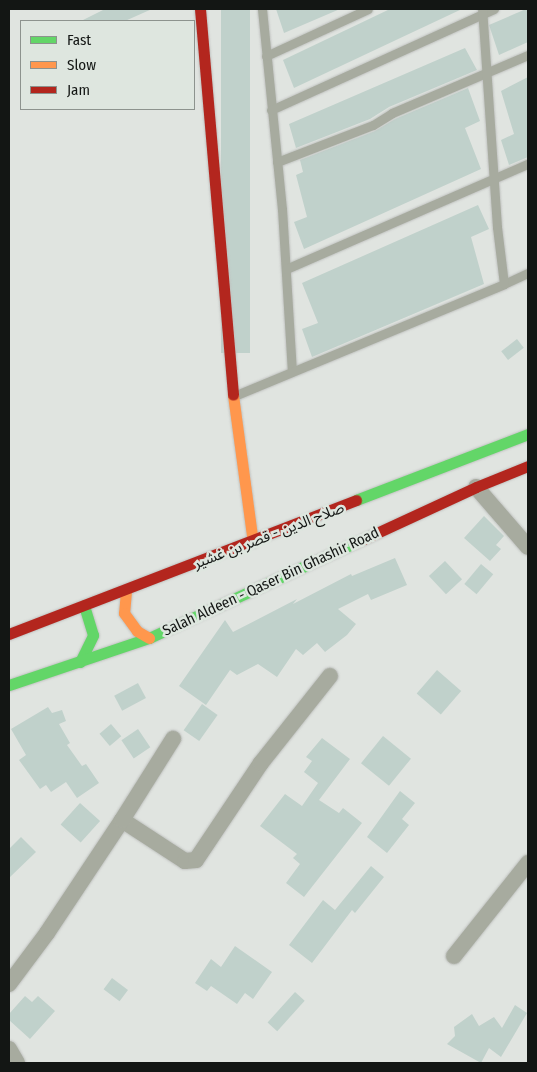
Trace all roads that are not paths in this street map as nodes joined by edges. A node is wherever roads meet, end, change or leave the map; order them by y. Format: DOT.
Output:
graph roads {
  1 [pos="200,9"];
  2 [pos="262,9"];
  3 [pos="368,9"];
  4 [pos="494,9"];
  5 [pos="482,12"];
  6 [pos="528,55"];
  7 [pos="266,56"];
  8 [pos="487,75"];
  9 [pos="271,110"];
  10 [pos="277,162"];
  11 [pos="528,164"];
  12 [pos="493,179"];
  13 [pos="286,269"];
  14 [pos="528,273"];
  15 [pos="504,284"];
  16 [pos="292,371"];
  17 [pos="233,396"];
  18 [pos="528,434"];
  19 [pos="528,466"];
  20 [pos="476,487"];
  21 [pos="253,542"];
  22 [pos="528,547"];
  23 [pos="126,591"];
  24 [pos="84,606"];
  25 [pos="9,634"];
  26 [pos="149,638"];
  27 [pos="80,662"];
  28 [pos="330,676"];
  29 [pos="9,685"];
  30 [pos="173,738"];
  31 [pos="122,820"];
  32 [pos="528,863"];
  33 [pos="454,956"];
  34 [pos="9,984"];
  35 [pos="9,1049"];
  36 [pos="17,1063"];
  1 -- 17 [label="main road"];
  2 -- 7 [label="lane"];
  3 -- 7 [label="lane"];
  4 -- 5 [label="lane"];
  5 -- 8 [label="lane"];
  5 -- 9 [label="lane"];
  6 -- 8 [label="lane"];
  7 -- 9 [label="lane"];
  8 -- 10 [label="lane"];
  8 -- 12 [label="lane"];
  9 -- 10 [label="lane"];
  10 -- 13 [label="lane"];
  11 -- 12 [label="lane"];
  12 -- 13 [label="lane"];
  12 -- 15 [label="lane"];
  13 -- 16 [label="lane"];
  14 -- 15 [label="lane"];
  15 -- 16 [label="lane"];
  16 -- 17 [label="lane"];
  17 -- 21 [label="main road"];
  18 -- 21 [label="main road, صلاح الدين - قصر بن غشير"];
  19 -- 20 [label="main road, Salah Aldeen - Qaser Bin Ghashir Road"];
  20 -- 22 [label="street"];
  20 -- 26 [label="main road, Salah Aldeen - Qaser Bin Ghashir Road"];
  21 -- 23 [label="main road, صلاح الدين - قصر بن غشير"];
  23 -- 24 [label="main road, صلاح الدين - قصر بن غشير"];
  23 -- 26 [label="main road"];
  24 -- 25 [label="main road, صلاح الدين - قصر بن غشير"];
  24 -- 27 [label="main road"];
  26 -- 27 [label="main road, Salah Aldeen - Qaser Bin Ghashir Road"];
  27 -- 29 [label="main road, Salah Aldeen - Qaser Bin Ghashir Road"];
  28 -- 31 [label="street"];
  30 -- 31 [label="street"];
  31 -- 34 [label="street"];
  32 -- 33 [label="street"];
  35 -- 36 [label="street"];
}
